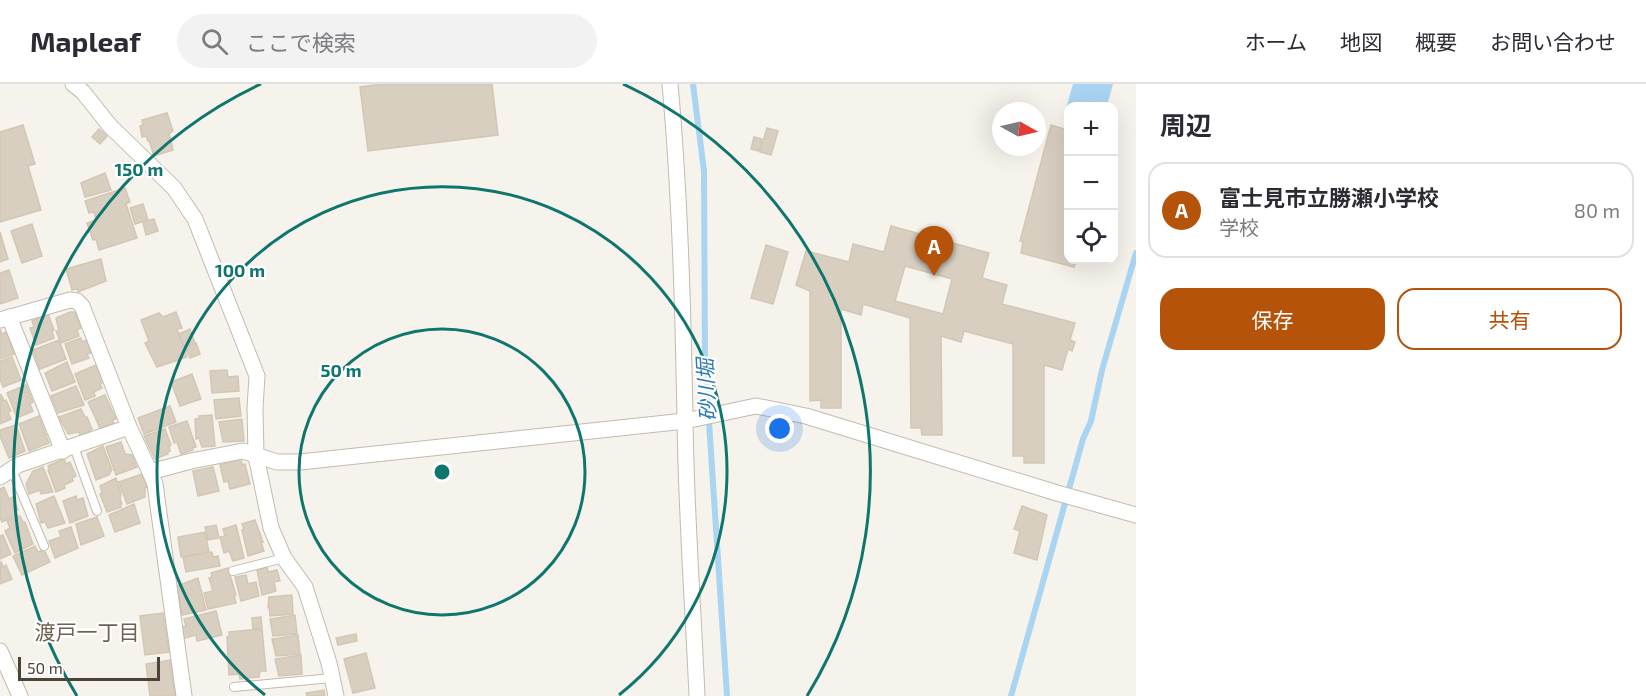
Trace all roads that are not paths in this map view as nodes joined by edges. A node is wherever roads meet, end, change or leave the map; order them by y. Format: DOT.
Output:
graph roads {
  1 [pos="73,84"];
  2 [pos="670,84"];
  3 [pos="5,319"];
  4 [pos="685,421"];
  5 [pos="129,427"];
  6 [pos="68,449"];
  7 [pos="256,456"];
  8 [pos="0,458"];
  9 [pos="150,472"];
  10 [pos="6,473"];
  11 [pos="97,511"];
  12 [pos="1136,515"];
  13 [pos="44,546"];
  14 [pos="284,558"];
  15 [pos="233,571"];
  16 [pos="0,651"];
  17 [pos="332,678"];
  18 [pos="234,687"];
  19 [pos="20,696"];
  20 [pos="184,696"];
  21 [pos="336,696"];
  22 [pos="698,696"];
  1 -- 7 [label="street"];
  2 -- 4 [label="street"];
  3 -- 5 [label="street"];
  3 -- 6 [label="street"];
  4 -- 7 [label="street"];
  4 -- 12 [label="street"];
  4 -- 22 [label="street"];
  5 -- 6 [label="street"];
  5 -- 9 [label="street"];
  6 -- 10 [label="street"];
  6 -- 11 [label="lane"];
  7 -- 9 [label="street"];
  7 -- 14 [label="street"];
  8 -- 10 [label="street"];
  9 -- 20 [label="street"];
  10 -- 13 [label="lane"];
  14 -- 15 [label="lane"];
  14 -- 17 [label="street"];
  16 -- 19 [label="street"];
  17 -- 18 [label="lane"];
  17 -- 21 [label="street"];
}
